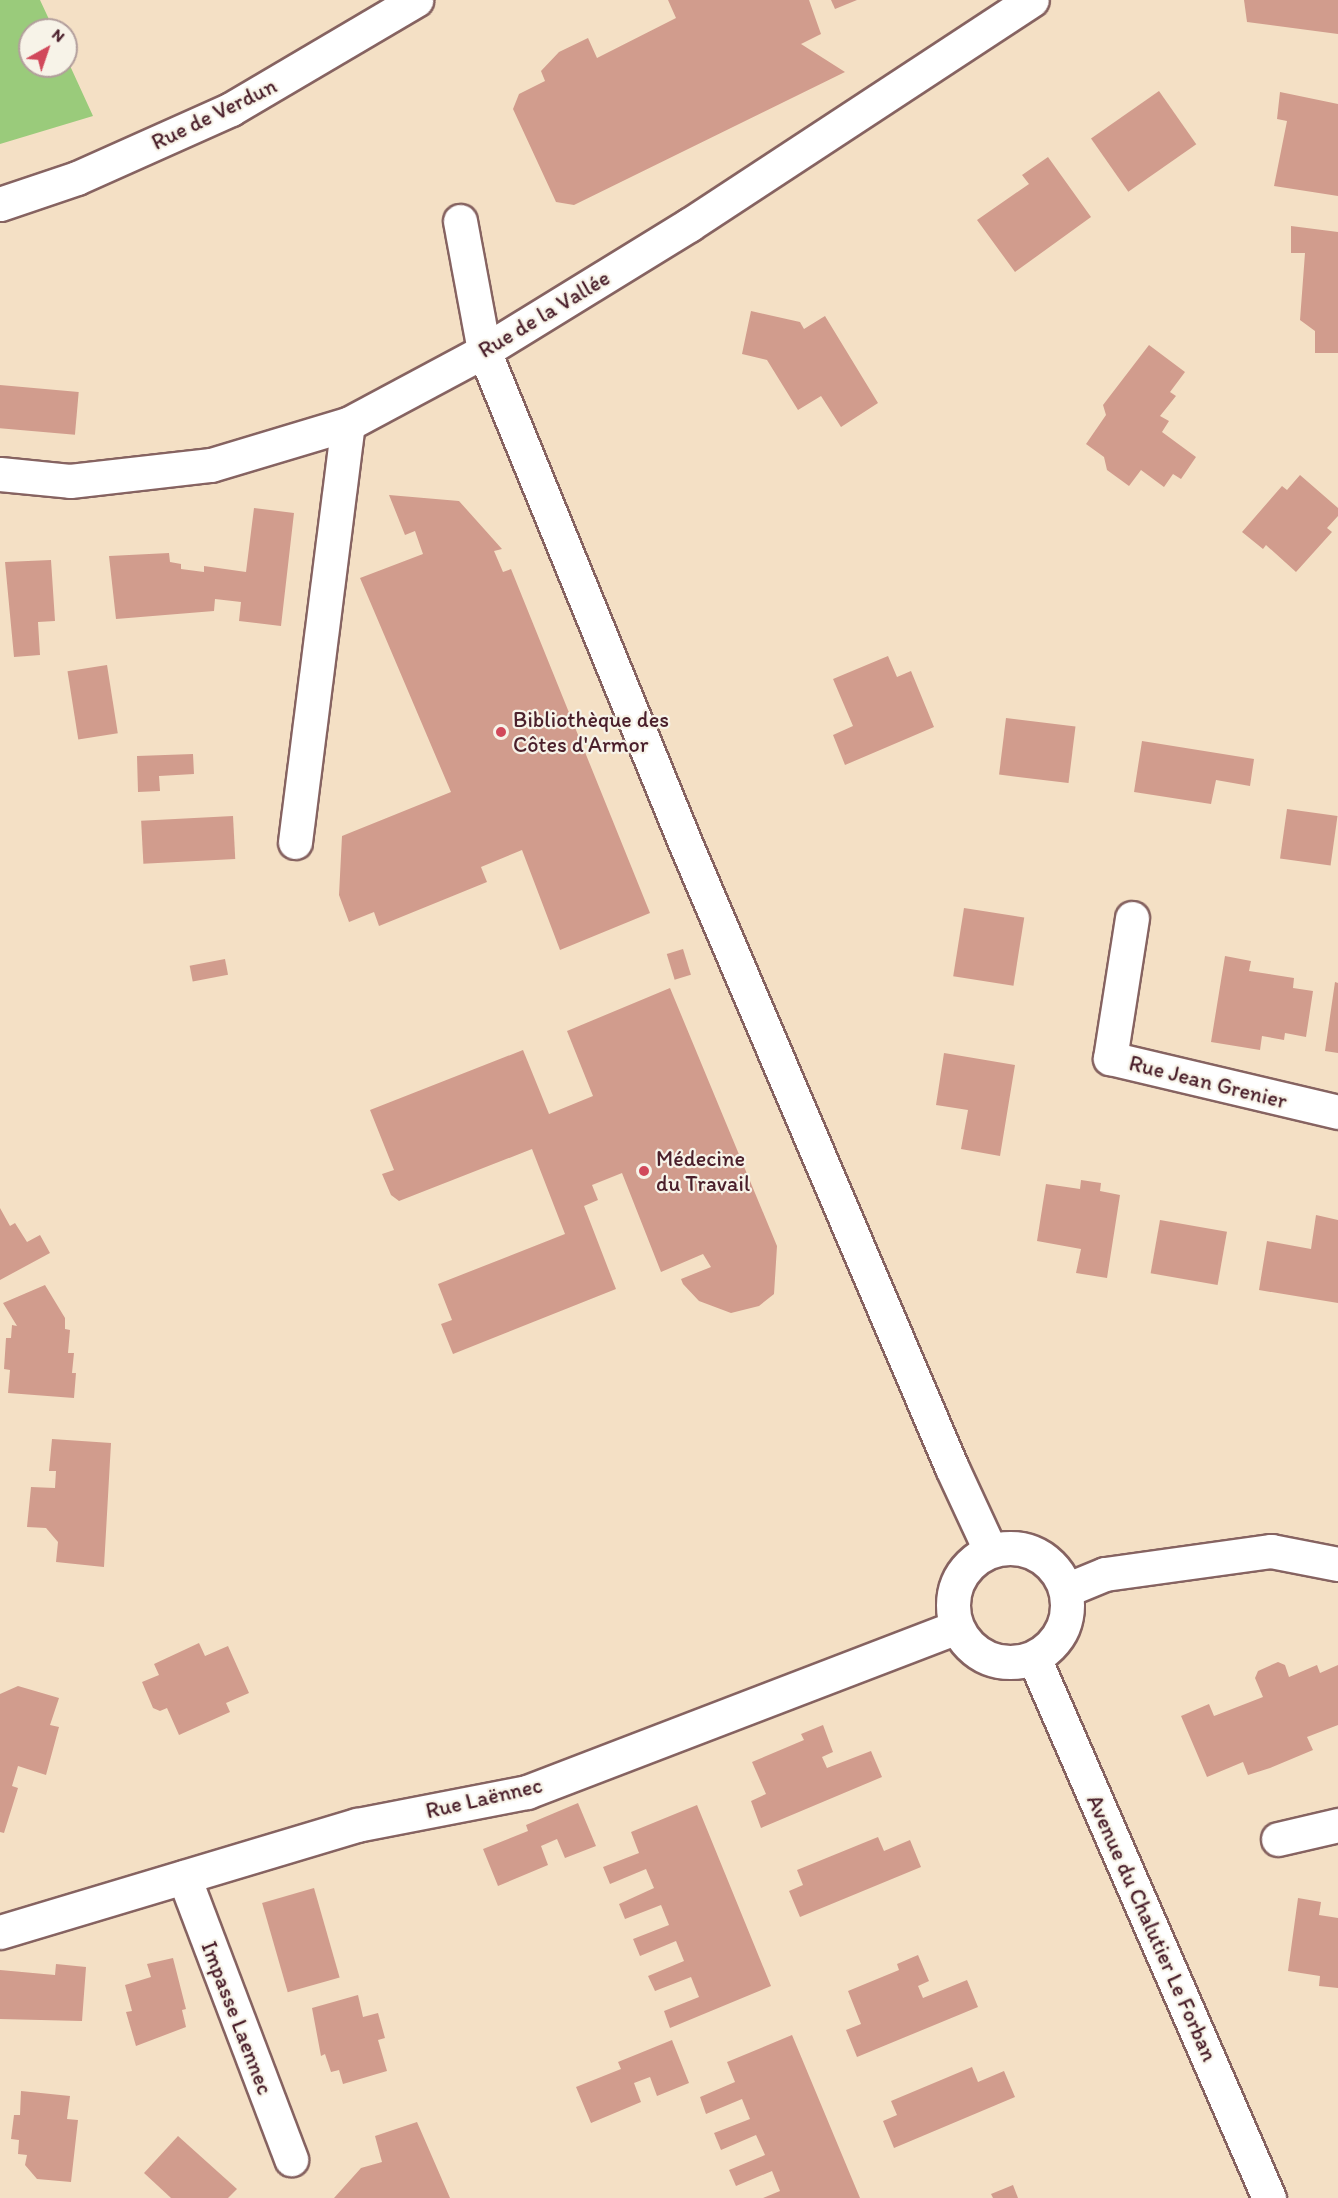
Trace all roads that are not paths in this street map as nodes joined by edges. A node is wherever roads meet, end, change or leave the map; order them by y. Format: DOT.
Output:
graph roads {
  1 [pos="416,0"];
  2 [pos="1032,0"];
  3 [pos="0,204"];
  4 [pos="460,221"];
  5 [pos="484,351"];
  6 [pos="348,424"];
  7 [pos="0,474"];
  8 [pos="295,842"];
  9 [pos="1132,918"];
  10 [pos="1338,1112"];
  11 [pos="990,1550"];
  12 [pos="1338,1564"];
  13 [pos="1066,1590"];
  14 [pos="956,1627"];
  15 [pos="1034,1658"];
  16 [pos="1338,1824"];
  17 [pos="1278,1839"];
  18 [pos="184,1877"];
  19 [pos="0,1932"];
  20 [pos="291,2159"];
  21 [pos="1269,2198"];
  1 -- 3 [label="street, Rue de Verdun"];
  2 -- 5 [label="street, Rue de la Vallée"];
  4 -- 5 [label="street"];
  5 -- 6 [label="street, Rue de la Vallée"];
  5 -- 11 [label="street"];
  6 -- 7 [label="street, Rue de la Vallée"];
  6 -- 8 [label="street"];
  9 -- 10 [label="street, Rue Jean Grenier"];
  11 -- 13 [label="street"];
  11 -- 14 [label="street"];
  12 -- 13 [label="street"];
  13 -- 15 [label="street"];
  14 -- 15 [label="street"];
  14 -- 18 [label="street, Rue Laënnec"];
  15 -- 21 [label="street, Avenue du Chalutier Le Forban"];
  16 -- 17 [label="street"];
  18 -- 19 [label="street, Rue Laënnec"];
  18 -- 20 [label="street, Impasse Laennec"];
}
